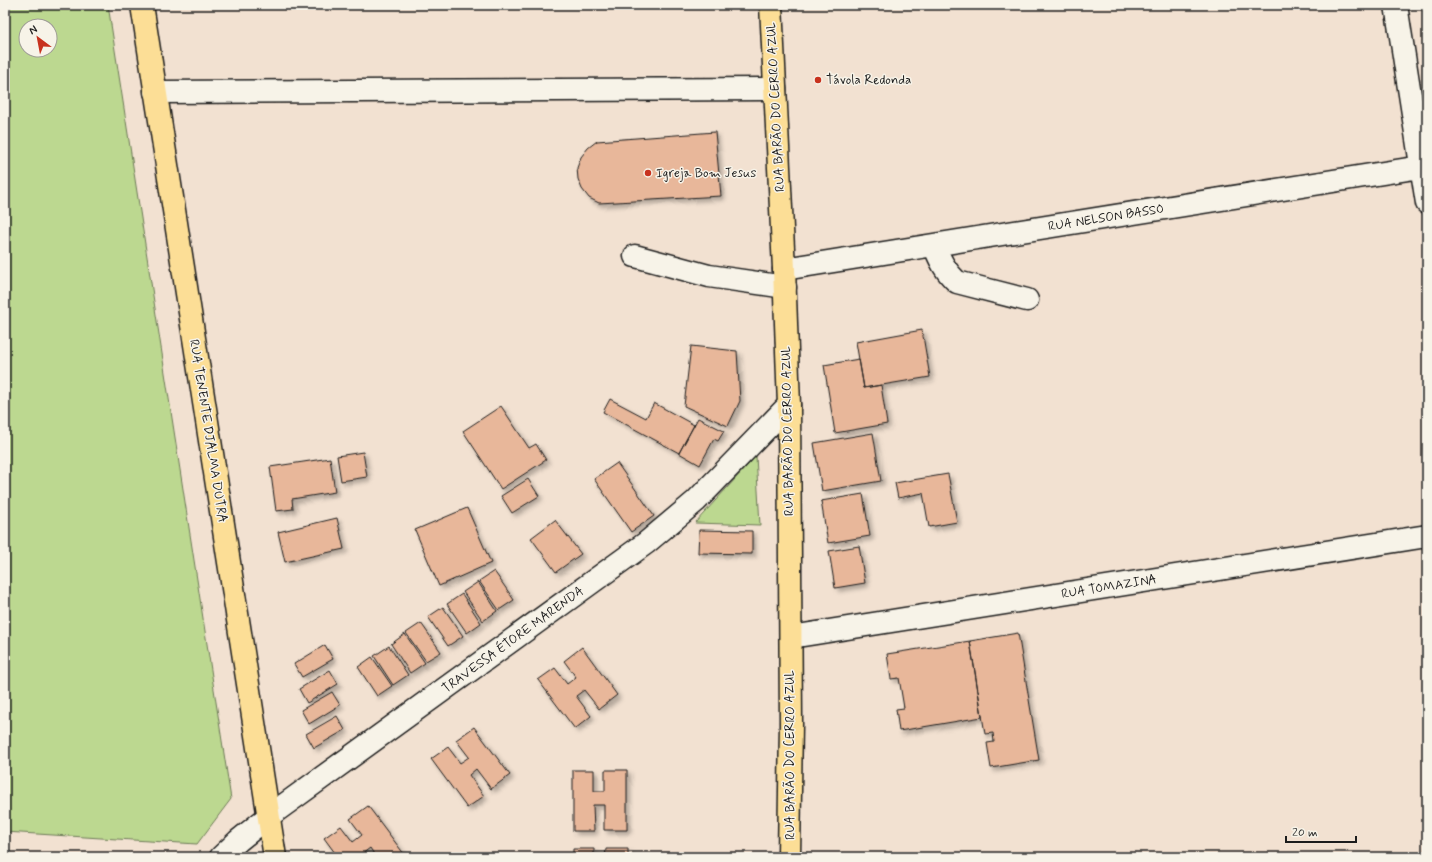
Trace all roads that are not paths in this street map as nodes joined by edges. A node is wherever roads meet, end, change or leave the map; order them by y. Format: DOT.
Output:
graph roads {
  1 [pos="142,5"];
  2 [pos="770,5"];
  3 [pos="1396,5"];
  4 [pos="775,90"];
  5 [pos="155,92"];
  6 [pos="1424,167"];
  7 [pos="1427,203"];
  8 [pos="934,245"];
  9 [pos="635,256"];
  10 [pos="785,278"];
  11 [pos="1027,300"];
  12 [pos="789,405"];
  13 [pos="1427,536"];
  14 [pos="791,637"];
  15 [pos="269,816"];
  16 [pos="221,857"];
  17 [pos="275,857"];
  18 [pos="790,857"];
  1 -- 5 [label="main road, RUA TENENTE DJALMA DUTRA"];
  2 -- 4 [label="main road, RUA BARÃO DO CERRO AZUL"];
  3 -- 6 [label="street"];
  4 -- 5 [label="street"];
  4 -- 10 [label="main road, RUA BARÃO DO CERRO AZUL"];
  5 -- 15 [label="main road, RUA TENENTE DJALMA DUTRA"];
  6 -- 7 [label="street"];
  6 -- 8 [label="street, RUA NELSON BASSO"];
  8 -- 10 [label="street, RUA NELSON BASSO"];
  8 -- 11 [label="street"];
  9 -- 10 [label="street, RUA NELSON BASSO"];
  10 -- 12 [label="main road, RUA BARÃO DO CERRO AZUL"];
  12 -- 14 [label="main road, RUA BARÃO DO CERRO AZUL"];
  12 -- 15 [label="street, TRAVESSA ÉTORE MARENDA"];
  13 -- 14 [label="street, RUA TOMAZINA"];
  14 -- 18 [label="main road, RUA BARÃO DO CERRO AZUL"];
  15 -- 16 [label="street, TRAVESSA ÉTORE MARENDA"];
  15 -- 17 [label="main road, RUA TENENTE DJALMA DUTRA"];
}
